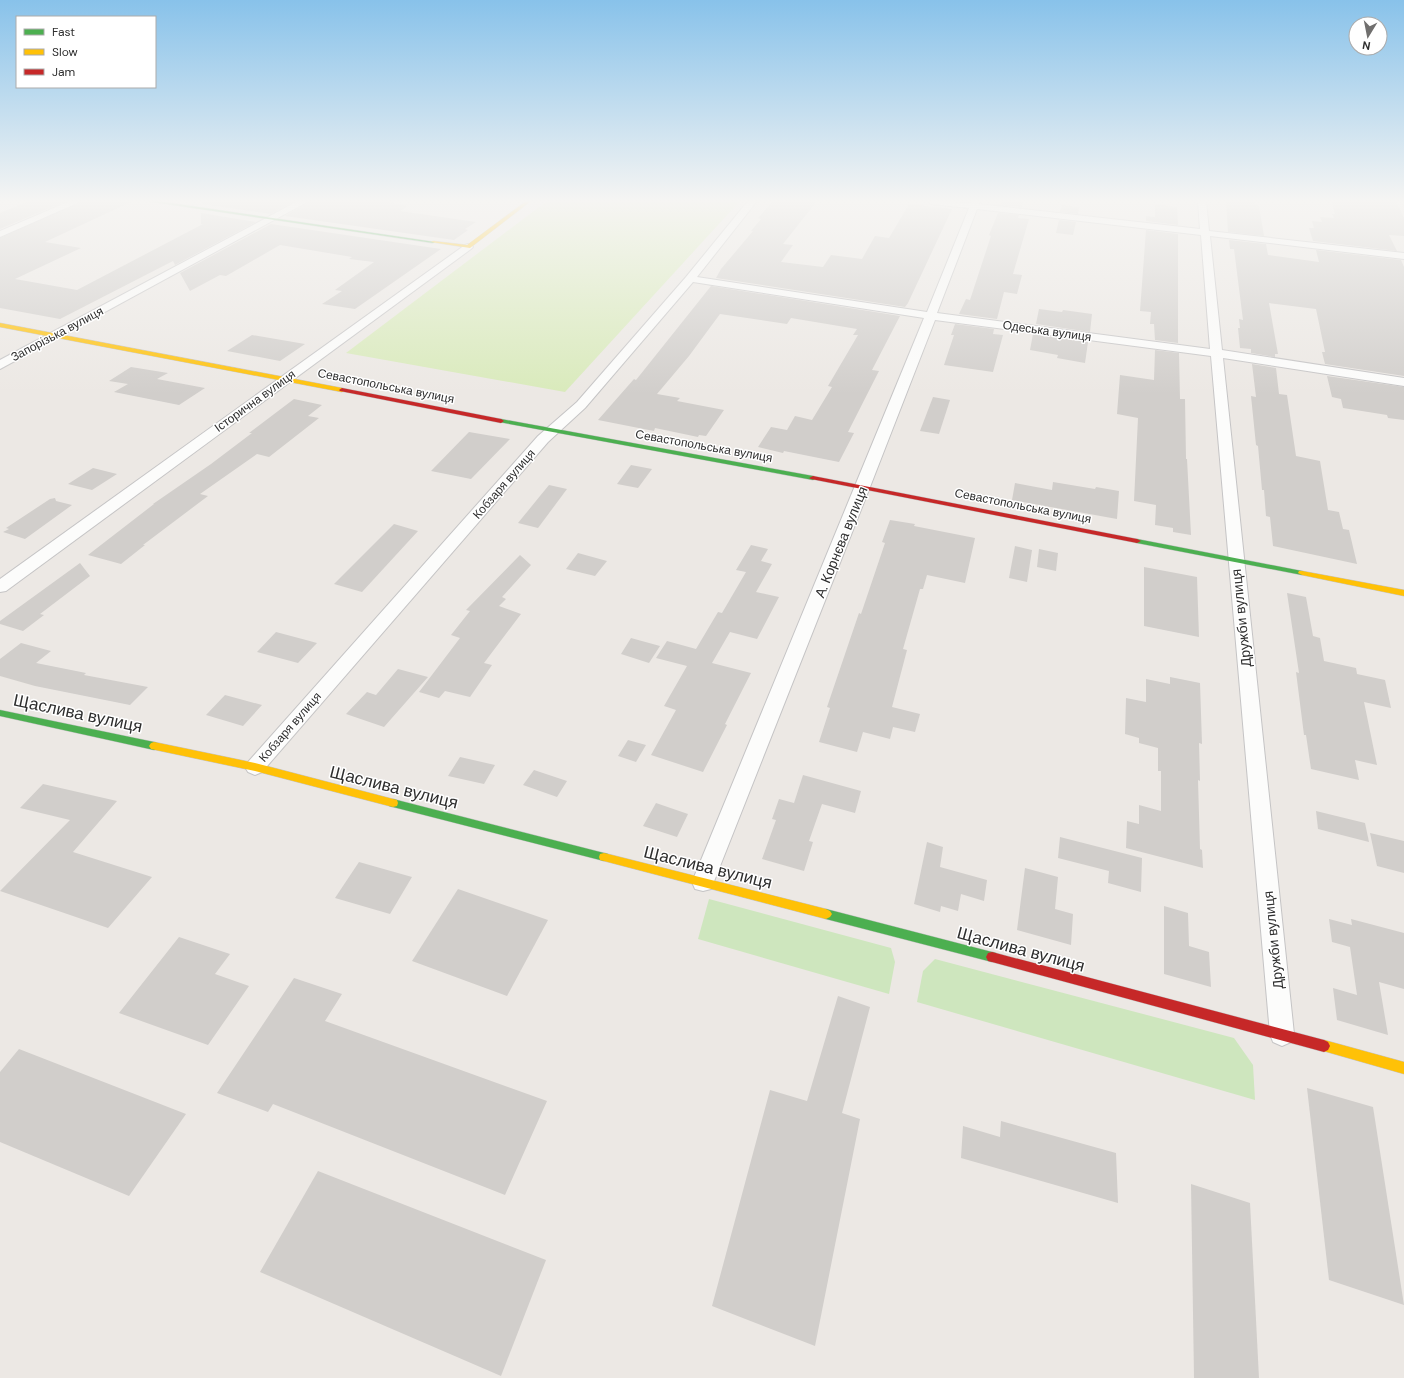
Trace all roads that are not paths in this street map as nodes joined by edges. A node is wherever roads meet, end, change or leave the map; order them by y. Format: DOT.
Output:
graph roads {
  1 [pos="186,265"];
  2 [pos="443,265"];
  3 [pos="701,265"];
  4 [pos="951,265"];
  5 [pos="1208,265"];
  6 [pos="690,279"];
  7 [pos="931,316"];
  8 [pos="0,325"];
  9 [pos="56,335"];
  10 [pos="1216,353"];
  11 [pos="0,365"];
  12 [pos="286,378"];
  13 [pos="1404,382"];
  14 [pos="552,430"];
  15 [pos="863,487"];
  16 [pos="1236,560"];
  17 [pos="0,587"];
  18 [pos="1404,592"];
  19 [pos="0,712"];
  20 [pos="255,767"];
  21 [pos="703,882"];
  22 [pos="1282,1034"];
  23 [pos="1404,1068"];
  1 -- 9 [label="street, Запорізька вулиця"];
  2 -- 12 [label="street, Історична вулиця"];
  3 -- 6 [label="street, Кобзаря вулиця"];
  4 -- 7 [label="street, А. Корнєва вулиця"];
  5 -- 10 [label="street, Дружби вулиця"];
  6 -- 7 [label="street, Одеська вулиця"];
  6 -- 14 [label="street, Кобзаря вулиця"];
  7 -- 10 [label="street, Одеська вулиця"];
  7 -- 15 [label="street, А. Корнєва вулиця"];
  8 -- 9 [label="street, Севастопольська вулиця"];
  9 -- 11 [label="street, Запорізька вулиця"];
  9 -- 12 [label="street, Севастопольська вулиця"];
  10 -- 13 [label="street, Одеська вулиця"];
  10 -- 16 [label="street, Дружби вулиця"];
  12 -- 14 [label="street, Севастопольська вулиця"];
  12 -- 17 [label="street, Історична вулиця"];
  14 -- 15 [label="street, Севастопольська вулиця"];
  14 -- 20 [label="street, Кобзаря вулиця"];
  15 -- 16 [label="street, Севастопольська вулиця"];
  15 -- 21 [label="street, А. Корнєва вулиця"];
  16 -- 18 [label="street, Севастопольська вулиця"];
  16 -- 22 [label="street, Дружби вулиця"];
  19 -- 20 [label="street, Щаслива вулиця"];
  20 -- 21 [label="street, Щаслива вулиця"];
  21 -- 22 [label="street, Щаслива вулиця"];
  22 -- 23 [label="street, Щаслива вулиця"];
}
